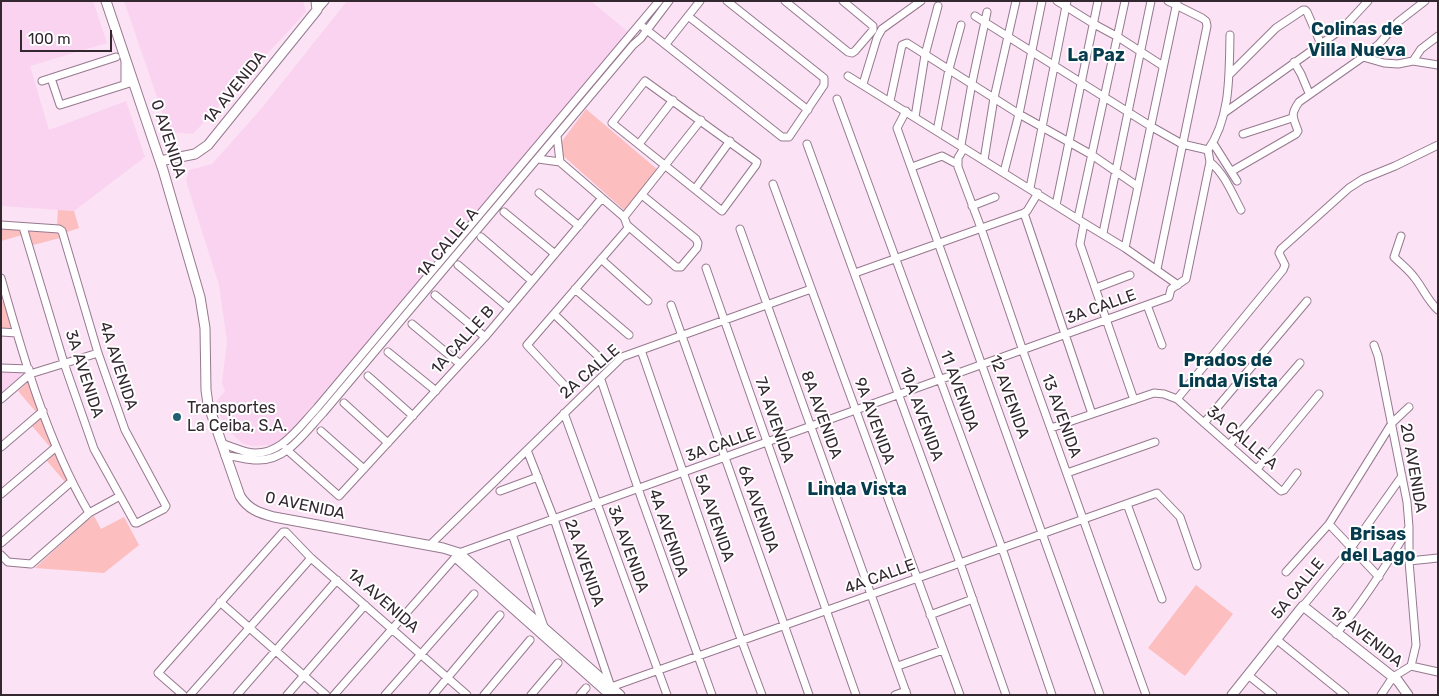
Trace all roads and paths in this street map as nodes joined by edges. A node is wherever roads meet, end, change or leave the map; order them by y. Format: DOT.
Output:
graph roads {
  1 [pos="106,1"];
  2 [pos="325,1"];
  3 [pos="659,1"];
  4 [pos="669,1"];
  5 [pos="700,1"];
  6 [pos="727,1"];
  7 [pos="785,1"];
  8 [pos="842,1"];
  9 [pos="921,1"];
  10 [pos="1016,1"];
  11 [pos="1042,1"];
  12 [pos="1057,1"];
  13 [pos="1098,1"];
  14 [pos="1125,1"];
  15 [pos="1151,1"];
  16 [pos="1168,1"];
  17 [pos="1368,1"];
  18 [pos="1425,1"];
  19 [pos="1066,4"];
  20 [pos="1177,4"];
  21 [pos="317,6"];
  22 [pos="938,6"];
  23 [pos="987,12"];
  24 [pos="688,16"];
  25 [pos="975,16"];
  26 [pos="985,23"];
  27 [pos="1094,24"];
  28 [pos="961,25"];
  29 [pos="644,27"];
  30 [pos="1230,35"];
  31 [pos="1118,36"];
  32 [pos="1438,36"];
  33 [pos="1008,38"];
  34 [pos="666,44"];
  35 [pos="1321,44"];
  36 [pos="1140,52"];
  37 [pos="1033,53"];
  38 [pos="925,54"];
  39 [pos="1363,57"];
  40 [pos="120,58"];
  41 [pos="1413,61"];
  42 [pos="1294,62"];
  43 [pos="1438,65"];
  44 [pos="1055,66"];
  45 [pos="1163,66"];
  46 [pos="949,69"];
  47 [pos="608,70"];
  48 [pos="1229,75"];
  49 [pos="848,76"];
  50 [pos="51,78"];
  51 [pos="42,81"];
  52 [pos="129,83"];
  53 [pos="972,83"];
  54 [pos="1081,83"];
  55 [pos="863,84"];
  56 [pos="1309,93"];
  57 [pos="994,98"];
  58 [pos="1105,98"];
  59 [pos="837,99"];
  60 [pos="673,100"];
  61 [pos="890,101"];
  62 [pos="808,110"];
  63 [pos="906,111"];
  64 [pos="1127,112"];
  65 [pos="1224,113"];
  66 [pos="1020,114"];
  67 [pos="914,117"];
  68 [pos="1292,118"];
  69 [pos="701,120"];
  70 [pos="1042,126"];
  71 [pos="1152,127"];
  72 [pos="938,131"];
  73 [pos="1243,134"];
  74 [pos="557,136"];
  75 [pos="1068,140"];
  76 [pos="730,141"];
  77 [pos="1213,143"];
  78 [pos="639,144"];
  79 [pos="807,144"];
  80 [pos="1182,144"];
  81 [pos="1438,144"];
  82 [pos="963,147"];
  83 [pos="1208,150"];
  84 [pos="1092,154"];
  85 [pos="538,159"];
  86 [pos="984,160"];
  87 [pos="160,161"];
  88 [pos="560,162"];
  89 [pos="1210,162"];
  90 [pos="957,164"];
  91 [pos="666,166"];
  92 [pos="912,167"];
  93 [pos="1232,171"];
  94 [pos="1004,172"];
  95 [pos="1116,172"];
  96 [pos="1237,181"];
  97 [pos="773,184"];
  98 [pos="1137,186"];
  99 [pos="1030,188"];
  100 [pos="695,189"];
  101 [pos="540,193"];
  102 [pos="1038,193"];
  103 [pos="642,195"];
  104 [pos="995,197"];
  105 [pos="602,198"];
  106 [pos="1056,205"];
  107 [pos="972,206"];
  108 [pos="1241,210"];
  109 [pos="504,212"];
  110 [pos="1024,213"];
  111 [pos="624,217"];
  112 [pos="1078,218"];
  113 [pos="1084,223"];
  114 [pos="1,225"];
  115 [pos="579,226"];
  116 [pos="23,227"];
  117 [pos="629,227"];
  118 [pos="981,228"];
  119 [pos="740,229"];
  120 [pos="1103,233"];
  121 [pos="1401,236"];
  122 [pos="481,237"];
  123 [pos="939,243"];
  124 [pos="1125,248"];
  125 [pos="555,254"];
  126 [pos="897,258"];
  127 [pos="601,259"];
  128 [pos="458,265"];
  129 [pos="706,268"];
  130 [pos="1157,269"];
  131 [pos="855,273"];
  132 [pos="1130,275"];
  133 [pos="1,278"];
  134 [pos="532,281"];
  135 [pos="1178,285"];
  136 [pos="1096,288"];
  137 [pos="575,289"];
  138 [pos="812,289"];
  139 [pos="435,295"];
  140 [pos="4,297"];
  141 [pos="648,301"];
  142 [pos="1307,301"];
  143 [pos="671,305"];
  144 [pos="767,305"];
  145 [pos="1147,305"];
  146 [pos="509,308"];
  147 [pos="1438,310"];
  148 [pos="554,314"];
  149 [pos="724,320"];
  150 [pos="1107,320"];
  151 [pos="412,324"];
  152 [pos="1,332"];
  153 [pos="17,333"];
  154 [pos="629,335"];
  155 [pos="682,335"];
  156 [pos="1065,335"];
  157 [pos="485,337"];
  158 [pos="1162,345"];
  159 [pos="1374,345"];
  160 [pos="641,350"];
  161 [pos="1023,351"];
  162 [pos="388,352"];
  163 [pos="98,353"];
  164 [pos="602,360"];
  165 [pos="1300,362"];
  166 [pos="64,363"];
  167 [pos="460,364"];
  168 [pos="983,365"];
  169 [pos="1,368"];
  170 [pos="29,372"];
  171 [pos="368,376"];
  172 [pos="601,380"];
  173 [pos="941,380"];
  174 [pos="568,389"];
  175 [pos="436,391"];
  176 [pos="1319,394"];
  177 [pos="899,395"];
  178 [pos="1,399"];
  179 [pos="1177,399"];
  180 [pos="1134,400"];
  181 [pos="344,403"];
  182 [pos="1409,407"];
  183 [pos="320,410"];
  184 [pos="43,411"];
  185 [pos="856,411"];
  186 [pos="564,413"];
  187 [pos="1092,414"];
  188 [pos="413,416"];
  189 [pos="1204,423"];
  190 [pos="1392,423"];
  191 [pos="811,427"];
  192 [pos="1051,428"];
  193 [pos="321,431"];
  194 [pos="768,442"];
  195 [pos="1155,442"];
  196 [pos="221,443"];
  197 [pos="388,443"];
  198 [pos="1229,445"];
  199 [pos="56,446"];
  200 [pos="1,447"];
  201 [pos="285,448"];
  202 [pos="527,450"];
  203 [pos="226,456"];
  204 [pos="725,458"];
  205 [pos="1257,468"];
  206 [pos="364,469"];
  207 [pos="684,472"];
  208 [pos="1297,473"];
  209 [pos="1067,474"];
  210 [pos="1402,476"];
  211 [pos="538,477"];
  212 [pos="71,482"];
  213 [pos="638,489"];
  214 [pos="500,491"];
  215 [pos="1,494"];
  216 [pos="120,496"];
  217 [pos="596,504"];
  218 [pos="1127,504"];
  219 [pos="89,513"];
  220 [pos="554,518"];
  221 [pos="1084,519"];
  222 [pos="135,523"];
  223 [pos="1329,524"];
  224 [pos="1409,527"];
  225 [pos="512,534"];
  226 [pos="1044,534"];
  227 [pos="1,543"];
  228 [pos="430,545"];
  229 [pos="1002,548"];
  230 [pos="1351,548"];
  231 [pos="1,555"];
  232 [pos="457,556"];
  233 [pos="311,558"];
  234 [pos="1438,558"];
  235 [pos="1409,562"];
  236 [pos="960,563"];
  237 [pos="1198,566"];
  238 [pos="1286,572"];
  239 [pos="917,578"];
  240 [pos="1379,578"];
  241 [pos="336,580"];
  242 [pos="474,594"];
  243 [pos="872,594"];
  244 [pos="973,599"];
  245 [pos="1162,599"];
  246 [pos="220,602"];
  247 [pos="365,605"];
  248 [pos="1303,606"];
  249 [pos="826,611"];
  250 [pos="500,615"];
  251 [pos="930,615"];
  252 [pos="785,625"];
  253 [pos="544,627"];
  254 [pos="249,628"];
  255 [pos="392,629"];
  256 [pos="1336,634"];
  257 [pos="1276,639"];
  258 [pos="530,640"];
  259 [pos="743,640"];
  260 [pos="275,650"];
  261 [pos="943,650"];
  262 [pos="421,654"];
  263 [pos="698,657"];
  264 [pos="558,663"];
  265 [pos="898,666"];
  266 [pos="1412,666"];
  267 [pos="658,670"];
  268 [pos="1438,672"];
  269 [pos="1248,675"];
  270 [pos="304,676"];
  271 [pos="1394,677"];
  272 [pos="448,678"];
  273 [pos="586,688"];
  274 [pos="610,691"];
  275 [pos="907,693"];
  276 [pos="183,695"];
  277 [pos="190,695"];
  278 [pos="237,695"];
  279 [pos="286,695"];
  280 [pos="326,695"];
  281 [pos="334,695"];
  282 [pos="385,695"];
  283 [pos="433,695"];
  284 [pos="467,695"];
  285 [pos="484,695"];
  286 [pos="531,695"];
  287 [pos="580,695"];
  288 [pos="620,695"];
  289 [pos="667,695"];
  290 [pos="712,695"];
  291 [pos="762,695"];
  292 [pos="809,695"];
  293 [pos="856,695"];
  294 [pos="895,695"];
  295 [pos="960,695"];
  296 [pos="1006,695"];
  297 [pos="1052,695"];
  298 [pos="1100,695"];
  299 [pos="1146,695"];
  300 [pos="1232,695"];
  301 [pos="1274,695"];
  302 [pos="1345,695"];
  303 [pos="1381,695"];
  304 [pos="1408,695"];
  1 -- 40 [label="street, 0 AVENIDA"];
  2 -- 21 [label="street, 1A AVENIDA"];
  3 -- 29 [label="street, 1A CALLE A"];
  4 -- 29 [label="street, 1A CALLE A"];
  5 -- 24 [label="street"];
  6 -- 62 [label="street"];
  7 -- 8 [label="street"];
  9 -- 55 [label="street"];
  10 -- 33 [label="street"];
  11 -- 37 [label="street"];
  12 -- 19 [label="street"];
  13 -- 27 [label="street"];
  14 -- 31 [label="street"];
  15 -- 36 [label="street"];
  16 -- 20 [label="street"];
  17 -- 35 [label="street"];
  18 -- 39 [label="street"];
  19 -- 27 [label="street"];
  19 -- 44 [label="street"];
  20 -- 45 [label="street"];
  20 -- 80 [label="street"];
  21 -- 87 [label="street, 1A AVENIDA"];
  22 -- 38 [label="street"];
  23 -- 26 [label="street"];
  24 -- 34 [label="street"];
  24 -- 62 [label="street"];
  25 -- 26 [label="street"];
  26 -- 33 [label="street"];
  26 -- 53 [label="street"];
  27 -- 31 [label="street"];
  27 -- 54 [label="street"];
  28 -- 46 [label="street"];
  29 -- 34 [label="street"];
  29 -- 47 [label="street, 1A CALLE A"];
  30 -- 48 [label="street"];
  31 -- 36 [label="street"];
  31 -- 58 [label="street"];
  32 -- 41 [label="street"];
  33 -- 37 [label="street"];
  33 -- 57 [label="street"];
  34 -- 62 [label="street"];
  35 -- 42 [label="street"];
  35 -- 48 [label="street"];
  36 -- 45 [label="street"];
  36 -- 64 [label="street"];
  37 -- 44 [label="street"];
  37 -- 66 [label="street"];
  38 -- 46 [label="street"];
  38 -- 61 [label="street"];
  38 -- 67 [label="street"];
  39 -- 41 [label="street"];
  39 -- 56 [label="street"];
  40 -- 50 [label="street"];
  40 -- 52 [label="street, 0 AVENIDA"];
  41 -- 43 [label="street"];
  42 -- 56 [label="street"];
  42 -- 65 [label="street"];
  44 -- 54 [label="street"];
  44 -- 70 [label="street"];
  45 -- 71 [label="street"];
  46 -- 53 [label="street"];
  46 -- 72 [label="street"];
  47 -- 74 [label="street, 1A CALLE A"];
  47 -- 183 [label="street, 1A CALLE A"];
  48 -- 65 [label="street"];
  49 -- 55 [label="street"];
  50 -- 51 [label="street"];
  50 -- 52 [label="street"];
  52 -- 87 [label="street, 0 AVENIDA"];
  53 -- 57 [label="street"];
  53 -- 82 [label="street"];
  54 -- 58 [label="street"];
  54 -- 75 [label="street"];
  55 -- 61 [label="street"];
  56 -- 68 [label="street"];
  57 -- 66 [label="street"];
  57 -- 86 [label="street"];
  58 -- 64 [label="street"];
  58 -- 84 [label="street"];
  59 -- 126 [label="street, 11 AVENIDA"];
  60 -- 69 [label="street"];
  60 -- 78 [label="street"];
  60 -- 78 [label="street"];
  61 -- 63 [label="street"];
  63 -- 67 [label="street"];
  63 -- 92 [label="street, 12 AVENIDA"];
  64 -- 71 [label="street"];
  64 -- 95 [label="street"];
  65 -- 77 [label="street"];
  66 -- 70 [label="street"];
  66 -- 94 [label="street"];
  67 -- 72 [label="street"];
  68 -- 73 [label="street"];
  68 -- 93 [label="street"];
  69 -- 76 [label="street"];
  69 -- 91 [label="street"];
  70 -- 75 [label="street"];
  70 -- 99 [label="street"];
  71 -- 80 [label="street"];
  71 -- 98 [label="street"];
  72 -- 82 [label="street"];
  74 -- 85 [label="street, 1A CALLE A"];
  74 -- 88 [label="street"];
  75 -- 84 [label="street"];
  75 -- 106 [label="street"];
  76 -- 100 [label="street"];
  76 -- 100 [label="street"];
  77 -- 83 [label="street"];
  77 -- 93 [label="street"];
  78 -- 91 [label="street"];
  79 -- 131 [label="street, 10A AVENIDA"];
  80 -- 83 [label="street"];
  80 -- 130 [label="street"];
  81 -- 179 [label="street"];
  82 -- 86 [label="street"];
  82 -- 90 [label="street"];
  83 -- 89 [label="street"];
  84 -- 95 [label="street"];
  84 -- 112 [label="street"];
  85 -- 88 [label="street"];
  85 -- 183 [label="street, 1A CALLE A"];
  86 -- 94 [label="street"];
  87 -- 196 [label="street, 0 AVENIDA"];
  88 -- 105 [label="street"];
  89 -- 108 [label="street"];
  89 -- 135 [label="street"];
  90 -- 92 [label="street"];
  90 -- 107 [label="street, 13 AVENIDA"];
  91 -- 100 [label="street"];
  91 -- 103 [label="street"];
  92 -- 123 [label="street, 12 AVENIDA"];
  93 -- 96 [label="street"];
  94 -- 99 [label="street"];
  95 -- 98 [label="street"];
  95 -- 120 [label="street"];
  97 -- 138 [label="street, 9A AVENIDA"];
  98 -- 124 [label="street"];
  99 -- 102 [label="street"];
  101 -- 115 [label="street"];
  102 -- 106 [label="street"];
  102 -- 110 [label="street"];
  103 -- 111 [label="street"];
  103 -- 117 [label="street"];
  104 -- 107 [label="street"];
  105 -- 111 [label="street"];
  105 -- 115 [label="street, 1A CALLE B"];
  106 -- 112 [label="street"];
  107 -- 118 [label="street, 13 AVENIDA"];
  109 -- 125 [label="street"];
  110 -- 118 [label="street"];
  110 -- 156 [label="street"];
  111 -- 117 [label="street"];
  112 -- 113 [label="street"];
  113 -- 120 [label="street"];
  113 -- 136 [label="street"];
  114 -- 116 [label="street"];
  115 -- 125 [label="street, 1A CALLE B"];
  116 -- 163 [label="street, 4A AVENIDA"];
  116 -- 166 [label="street, 3A AVENIDA"];
  117 -- 127 [label="street"];
  118 -- 123 [label="street"];
  118 -- 161 [label="street, 13 AVENIDA"];
  119 -- 144 [label="street, 8A AVENIDA"];
  120 -- 124 [label="street"];
  121 -- 147 [label="street"];
  122 -- 134 [label="street"];
  123 -- 126 [label="street"];
  123 -- 168 [label="street, 12 AVENIDA"];
  124 -- 130 [label="street"];
  125 -- 134 [label="street, 1A CALLE B"];
  126 -- 131 [label="street"];
  126 -- 173 [label="street, 11 AVENIDA"];
  127 -- 137 [label="street"];
  127 -- 141 [label="street"];
  128 -- 146 [label="street"];
  129 -- 149 [label="street, 7A AVENIDA"];
  130 -- 135 [label="street"];
  131 -- 177 [label="street, 10A AVENIDA"];
  132 -- 136 [label="street"];
  133 -- 140 [label="street"];
  134 -- 146 [label="street, 1A CALLE B"];
  135 -- 145 [label="street, 3A CALLE"];
  136 -- 150 [label="street"];
  137 -- 148 [label="street"];
  137 -- 154 [label="street"];
  138 -- 144 [label="street, 2A CALLE"];
  138 -- 185 [label="street, 9A AVENIDA"];
  139 -- 157 [label="street"];
  140 -- 153 [label="street"];
  142 -- 189 [label="street"];
  143 -- 155 [label="street, 6A AVENIDA"];
  144 -- 149 [label="street, 2A CALLE"];
  144 -- 191 [label="street, 8A AVENIDA"];
  145 -- 150 [label="street, 3A CALLE"];
  145 -- 158 [label="street"];
  146 -- 157 [label="street, 1A CALLE B"];
  148 -- 164 [label="street"];
  148 -- 174 [label="street"];
  149 -- 155 [label="street, 2A CALLE"];
  149 -- 194 [label="street, 7A AVENIDA"];
  150 -- 156 [label="street, 3A CALLE"];
  150 -- 180 [label="street"];
  151 -- 167 [label="street"];
  152 -- 153 [label="street"];
  153 -- 170 [label="street"];
  155 -- 160 [label="street, 2A CALLE"];
  155 -- 204 [label="street, 6A AVENIDA"];
  156 -- 161 [label="street, 3A CALLE"];
  156 -- 187 [label="street"];
  157 -- 167 [label="street, 1A CALLE B"];
  159 -- 190 [label="street, 20 AVENIDA"];
  160 -- 172 [label="street, 2A CALLE"];
  160 -- 207 [label="street, 5A AVENIDA"];
  161 -- 168 [label="street, 3A CALLE"];
  161 -- 192 [label="street, 13 AVENIDA"];
  162 -- 175 [label="street"];
  163 -- 166 [label="street"];
  163 -- 222 [label="street, 4A AVENIDA"];
  165 -- 198 [label="street"];
  166 -- 170 [label="street"];
  166 -- 216 [label="street, 3A AVENIDA"];
  167 -- 175 [label="street, 1A CALLE B"];
  168 -- 173 [label="street, 3A CALLE"];
  168 -- 226 [label="street, 12 AVENIDA"];
  169 -- 170 [label="street"];
  170 -- 178 [label="street"];
  170 -- 184 [label="street"];
  171 -- 188 [label="street"];
  172 -- 186 [label="street, 2A CALLE"];
  172 -- 213 [label="street, 4A AVENIDA"];
  173 -- 177 [label="street, 3A CALLE"];
  173 -- 229 [label="street, 11 AVENIDA"];
  175 -- 188 [label="street, 1A CALLE B"];
  176 -- 205 [label="street"];
  177 -- 185 [label="street, 3A CALLE"];
  177 -- 236 [label="street, 10A AVENIDA"];
  179 -- 180 [label="street, 3A CALLE A"];
  179 -- 189 [label="street, 3A CALLE A"];
  180 -- 187 [label="street, 3A CALLE A"];
  181 -- 197 [label="street"];
  182 -- 190 [label="street"];
  183 -- 201 [label="street, 1A CALLE A"];
  184 -- 199 [label="street"];
  184 -- 200 [label="street"];
  185 -- 191 [label="street, 3A CALLE"];
  185 -- 239 [label="street, 9A AVENIDA"];
  186 -- 202 [label="street, 2A CALLE"];
  186 -- 217 [label="street, 3A AVENIDA"];
  187 -- 192 [label="street, 3A CALLE A"];
  188 -- 197 [label="street, 1A CALLE B"];
  189 -- 198 [label="street, 3A CALLE A"];
  190 -- 210 [label="street, 20 AVENIDA"];
  190 -- 223 [label="street"];
  191 -- 194 [label="street, 3A CALLE"];
  191 -- 243 [label="street, 8A AVENIDA"];
  192 -- 209 [label="street, 13 AVENIDA"];
  193 -- 206 [label="street"];
  194 -- 204 [label="street, 3A CALLE"];
  194 -- 249 [label="street, 7A AVENIDA"];
  195 -- 209 [label="street"];
  196 -- 201 [label="street"];
  196 -- 203 [label="street, 0 AVENIDA"];
  197 -- 206 [label="street, 1A CALLE B"];
  198 -- 205 [label="street, 3A CALLE A"];
  199 -- 212 [label="street"];
  199 -- 215 [label="street"];
  201 -- 203 [label="street, 1A CALLE A"];
  201 -- 206 [label="street, 1A CALLE B"];
  202 -- 211 [label="street, 2A AVENIDA"];
  202 -- 228 [label="street, 2A CALLE"];
  203 -- 228 [label="street, 0 AVENIDA"];
  204 -- 207 [label="street, 3A CALLE"];
  204 -- 252 [label="street, 6A AVENIDA"];
  205 -- 208 [label="street, 3A CALLE A"];
  207 -- 213 [label="street, 3A CALLE"];
  207 -- 259 [label="street, 5A AVENIDA"];
  209 -- 221 [label="street, 13 AVENIDA"];
  210 -- 224 [label="street, 20 AVENIDA"];
  210 -- 230 [label="street, 5A CALLE"];
  211 -- 214 [label="street"];
  211 -- 220 [label="street, 2A AVENIDA"];
  212 -- 219 [label="street"];
  212 -- 227 [label="street"];
  213 -- 217 [label="street, 3A CALLE"];
  213 -- 263 [label="street, 4A AVENIDA"];
  216 -- 219 [label="street"];
  216 -- 222 [label="street, 3A AVENIDA"];
  217 -- 220 [label="street, 3A CALLE"];
  217 -- 267 [label="street, 3A AVENIDA"];
  218 -- 221 [label="street, 4A CALLE"];
  218 -- 237 [label="street, 4A CALLE"];
  218 -- 245 [label="street"];
  219 -- 231 [label="street"];
  220 -- 225 [label="street, 3A CALLE"];
  220 -- 274 [label="street, 2A AVENIDA"];
  221 -- 226 [label="street, 4A CALLE"];
  221 -- 299 [label="street, 13 AVENIDA"];
  223 -- 230 [label="street"];
  223 -- 238 [label="street"];
  224 -- 235 [label="street, 20 AVENIDA"];
  224 -- 240 [label="street"];
  225 -- 232 [label="street, 3A CALLE"];
  225 -- 253 [label="street"];
  226 -- 229 [label="street, 4A CALLE"];
  226 -- 298 [label="street, 12 AVENIDA"];
  228 -- 232 [label="street, 0 AVENIDA"];
  229 -- 236 [label="street, 4A CALLE"];
  229 -- 297 [label="street, 11 AVENIDA"];
  230 -- 240 [label="street"];
  230 -- 248 [label="street, 5A CALLE"];
  232 -- 253 [label="street, 0 AVENIDA"];
  232 -- 255 [label="street, 3A CALLE"];
  232 -- 274 [label="street, 0 AVENIDA"];
  233 -- 241 [label="street, 1A AVENIDA"];
  233 -- 246 [label="street, 1A AVENIDA"];
  233 -- 254 [label="street"];
  234 -- 235 [label="street"];
  235 -- 266 [label="street, 20 AVENIDA"];
  236 -- 239 [label="street, 4A CALLE"];
  236 -- 244 [label="street, 10A AVENIDA"];
  239 -- 243 [label="street, 4A CALLE"];
  239 -- 251 [label="street, 9A AVENIDA"];
  240 -- 256 [label="street"];
  241 -- 247 [label="street, 1A AVENIDA"];
  241 -- 260 [label="street"];
  242 -- 262 [label="street"];
  243 -- 249 [label="street, 4A CALLE"];
  243 -- 265 [label="street, 8A AVENIDA"];
  244 -- 251 [label="street"];
  244 -- 296 [label="street, 10A AVENIDA"];
  246 -- 254 [label="street"];
  246 -- 276 [label="street"];
  247 -- 255 [label="street, 1A AVENIDA"];
  247 -- 270 [label="street"];
  248 -- 256 [label="street, 19 AVENIDA"];
  248 -- 257 [label="street, 5A CALLE"];
  249 -- 252 [label="street, 4A CALLE"];
  249 -- 293 [label="street, 7A AVENIDA"];
  250 -- 272 [label="street"];
  251 -- 261 [label="street, 9A AVENIDA"];
  252 -- 259 [label="street, 4A CALLE"];
  252 -- 292 [label="street, 6A AVENIDA"];
  253 -- 274 [label="street, 0 AVENIDA"];
  254 -- 260 [label="street"];
  254 -- 277 [label="street"];
  255 -- 262 [label="street, 1A AVENIDA"];
  255 -- 281 [label="street, 3A CALLE"];
  256 -- 271 [label="street, 19 AVENIDA"];
  257 -- 269 [label="street, 5A CALLE"];
  257 -- 302 [label="street"];
  258 -- 285 [label="street"];
  259 -- 263 [label="street, 4A CALLE"];
  259 -- 291 [label="street, 5A AVENIDA"];
  260 -- 270 [label="street"];
  260 -- 278 [label="street"];
  261 -- 265 [label="street"];
  261 -- 295 [label="street, 9A AVENIDA"];
  262 -- 272 [label="street, 1A AVENIDA"];
  262 -- 282 [label="street"];
  263 -- 267 [label="street, 4A CALLE"];
  263 -- 290 [label="street, 4A AVENIDA"];
  264 -- 286 [label="street"];
  265 -- 275 [label="street, 8A AVENIDA"];
  266 -- 268 [label="street"];
  266 -- 271 [label="street"];
  267 -- 274 [label="street, 4A CALLE"];
  267 -- 289 [label="street, 3A AVENIDA"];
  269 -- 300 [label="street, 5A CALLE"];
  269 -- 301 [label="street"];
  270 -- 279 [label="street"];
  270 -- 280 [label="street"];
  271 -- 303 [label="street"];
  271 -- 304 [label="street, 19 AVENIDA"];
  272 -- 283 [label="street"];
  272 -- 284 [label="street, 1A AVENIDA"];
  273 -- 287 [label="street"];
  274 -- 288 [label="street, 0 AVENIDA"];
  275 -- 294 [label="street"];
}
